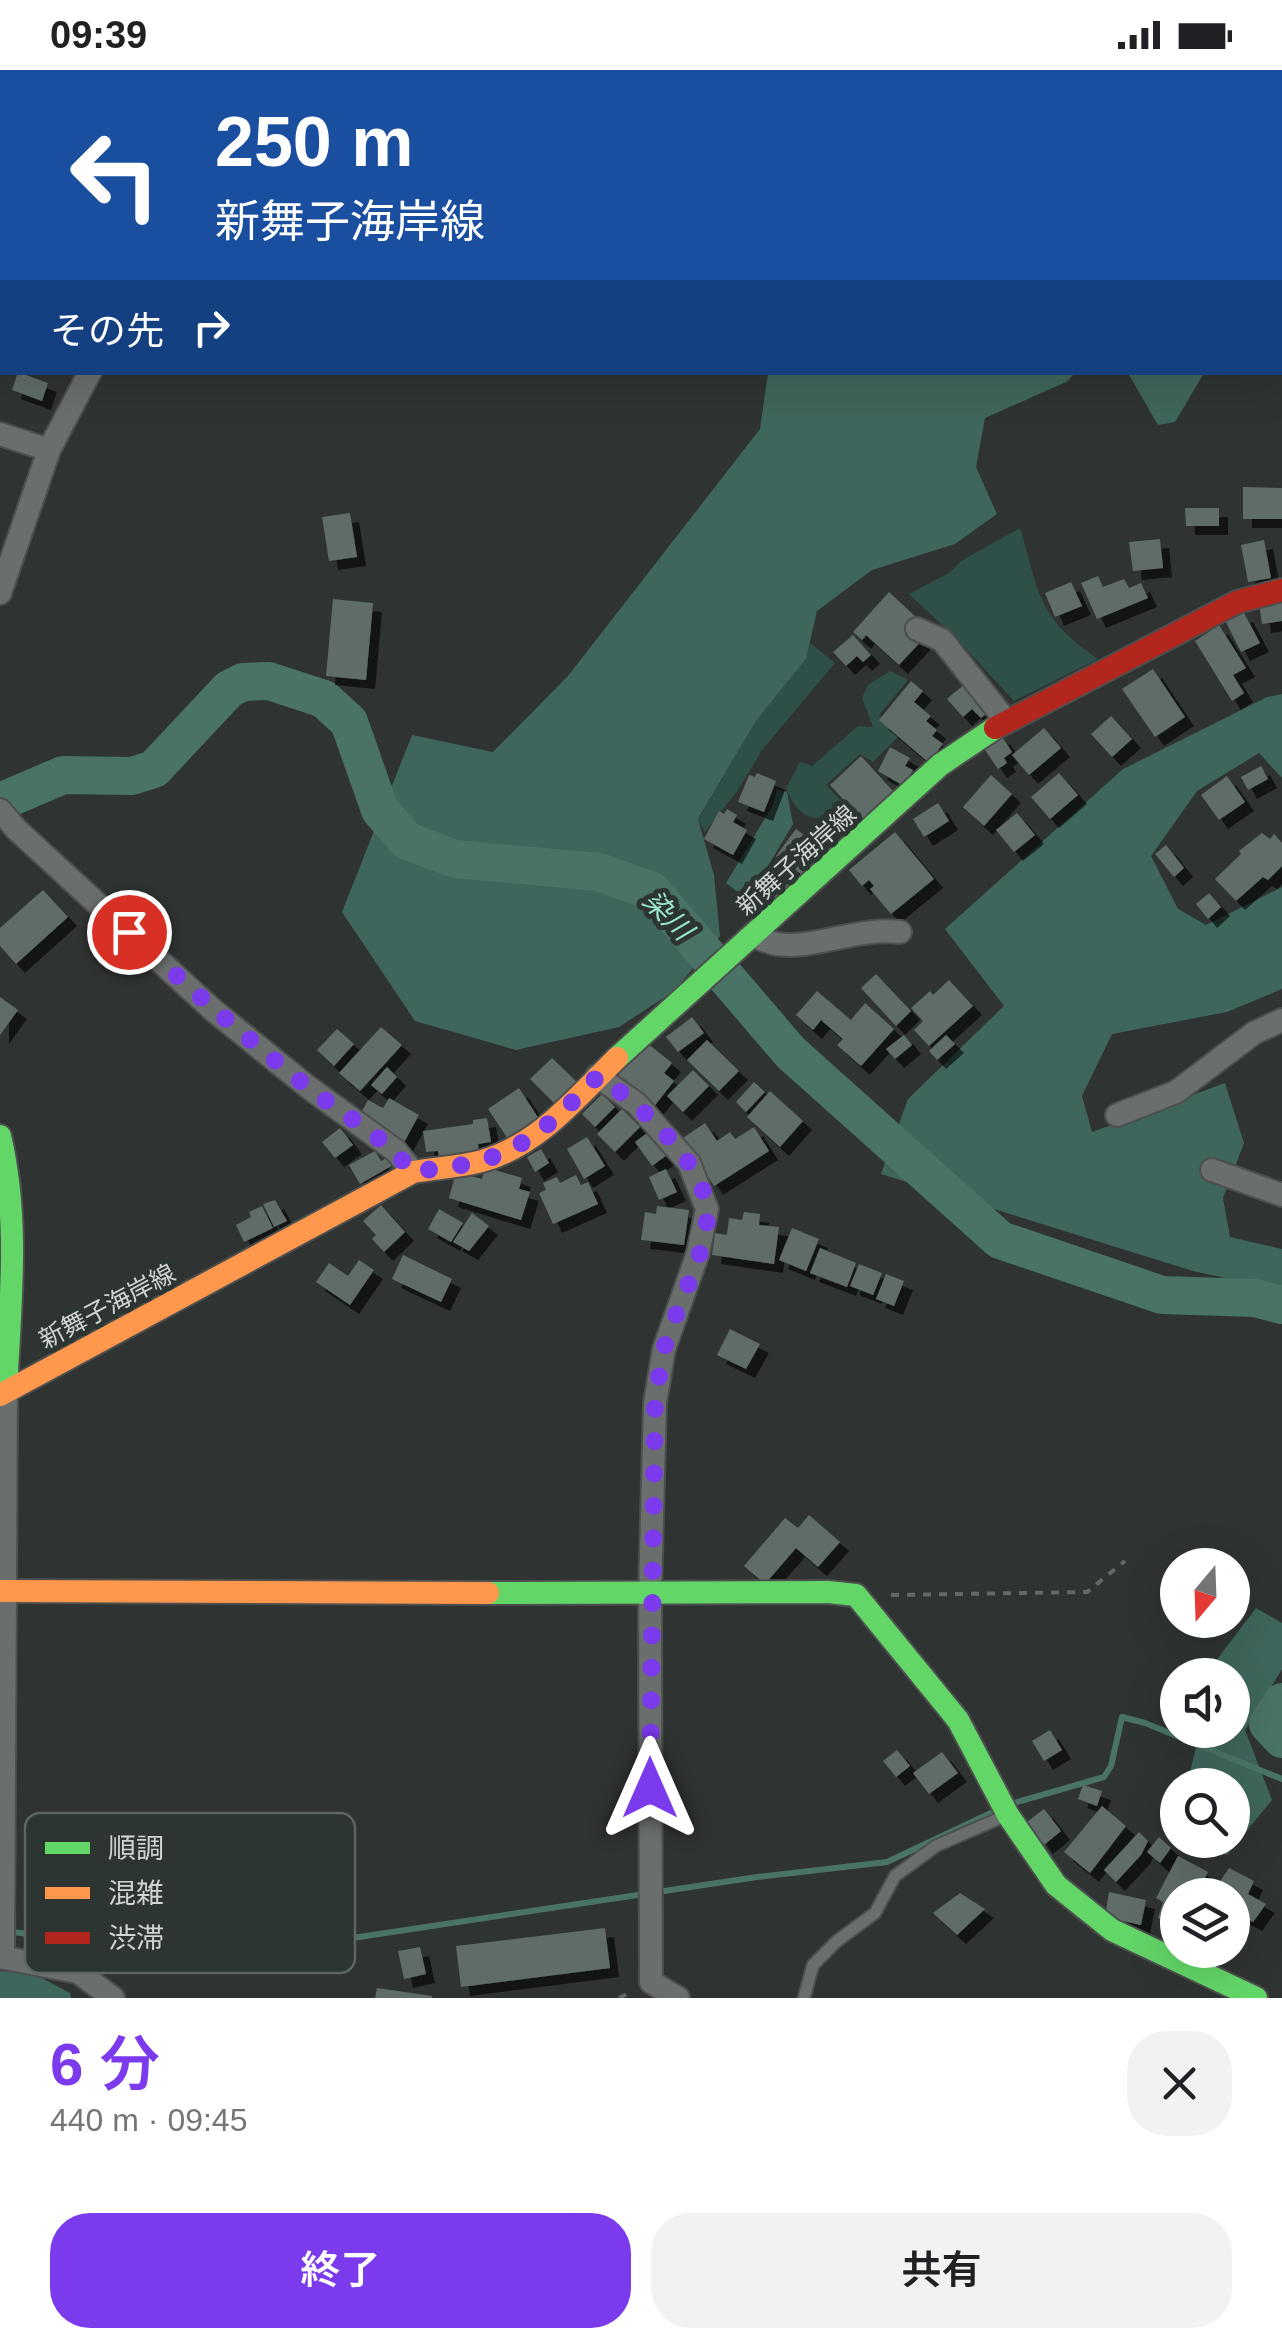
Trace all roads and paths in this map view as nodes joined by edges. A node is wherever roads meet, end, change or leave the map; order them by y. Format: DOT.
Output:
graph roads {
  1 [pos="88,375"];
  2 [pos="0,434"];
  3 [pos="48,450"];
  4 [pos="1282,590"];
  5 [pos="0,593"];
  6 [pos="917,629"];
  7 [pos="1007,722"];
  8 [pos="0,810"];
  9 [pos="900,932"];
  10 [pos="746,943"];
  11 [pos="1282,1020"];
  12 [pos="598,1076"];
  13 [pos="1117,1115"];
  14 [pos="0,1136"];
  15 [pos="1212,1170"];
  16 [pos="412,1172"];
  17 [pos="1282,1195"];
  18 [pos="3,1393"];
  19 [pos="1124,1561"];
  20 [pos="4,1591"];
  21 [pos="650,1594"];
  22 [pos="856,1595"];
  23 [pos="1008,1815"];
  24 [pos="2,1957"];
  25 [pos="79,1973"];
  26 [pos="113,1998"];
  27 [pos="678,1998"];
  28 [pos="804,1998"];
  29 [pos="1256,1998"];
  1 -- 3 [label="street"];
  2 -- 3 [label="street"];
  3 -- 5 [label="street"];
  4 -- 7 [label="street, 新舞子海岸線"];
  6 -- 7 [label="street"];
  7 -- 10 [label="street, 新舞子海岸線"];
  8 -- 16 [label="street"];
  9 -- 10 [label="street"];
  10 -- 12 [label="street, 新舞子海岸線"];
  11 -- 13 [label="street"];
  12 -- 16 [label="street, 新舞子海岸線"];
  12 -- 21 [label="street"];
  14 -- 18 [label="street"];
  15 -- 17 [label="street"];
  16 -- 18 [label="street, 新舞子海岸線"];
  18 -- 20 [label="street"];
  19 -- 22 [label="path"];
  20 -- 21 [label="street"];
  20 -- 24 [label="street"];
  21 -- 22 [label="street"];
  21 -- 27 [label="street"];
  22 -- 23 [label="street"];
  23 -- 28 [label="lane"];
  23 -- 29 [label="street"];
  25 -- 26 [label="street"];
}
